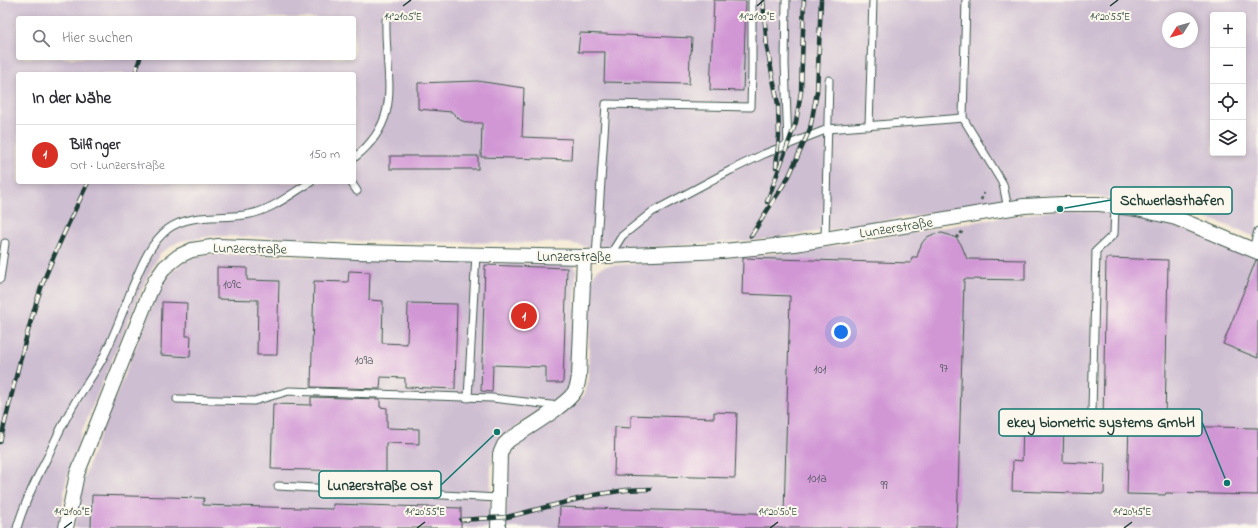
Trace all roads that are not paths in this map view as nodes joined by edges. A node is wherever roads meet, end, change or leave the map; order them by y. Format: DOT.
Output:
graph roads {
  1 [pos="752,0"];
  2 [pos="786,0"];
  3 [pos="873,0"];
  4 [pos="966,0"];
  5 [pos="386,20"];
  6 [pos="829,80"];
  7 [pos="963,118"];
  8 [pos="869,126"];
  9 [pos="828,129"];
  10 [pos="788,145"];
  11 [pos="356,156"];
  12 [pos="308,184"];
  13 [pos="352,184"];
  14 [pos="357,191"];
  15 [pos="1114,206"];
  16 [pos="1008,209"];
  17 [pos="1258,231"];
  18 [pos="825,239"];
  19 [pos="5,243"];
  20 [pos="1255,251"];
  21 [pos="476,254"];
  22 [pos="596,256"];
  23 [pos="0,279"];
  24 [pos="468,398"];
  25 [pos="177,399"];
  26 [pos="559,406"];
  27 [pos="1092,411"];
  28 [pos="278,486"];
  29 [pos="498,498"];
  30 [pos="17,528"];
  31 [pos="66,528"];
  32 [pos="498,528"];
  1 -- 22 [label="lane"];
  2 -- 10 [label="lane"];
  3 -- 8 [label="lane"];
  4 -- 7 [label="lane"];
  5 -- 11 [label="lane"];
  6 -- 9 [label="lane"];
  7 -- 8 [label="lane"];
  7 -- 16 [label="lane"];
  8 -- 9 [label="lane"];
  9 -- 10 [label="lane"];
  9 -- 18 [label="lane"];
  10 -- 22 [label="lane"];
  12 -- 30 [label="lane"];
  13 -- 14 [label="lane"];
  15 -- 16 [label="street, Lunzerstraße"];
  15 -- 20 [label="street, Lunzerstraße"];
  15 -- 27 [label="lane"];
  16 -- 18 [label="street, Lunzerstraße"];
  17 -- 20 [label="lane"];
  18 -- 22 [label="street, Lunzerstraße"];
  19 -- 23 [label="lane"];
  21 -- 22 [label="street, Lunzerstraße"];
  21 -- 24 [label="lane"];
  21 -- 31 [label="street, Lunzerstraße"];
  22 -- 26 [label="street"];
  24 -- 25 [label="lane"];
  24 -- 26 [label="lane"];
  26 -- 29 [label="street"];
  28 -- 29 [label="lane"];
  29 -- 32 [label="street"];
}
